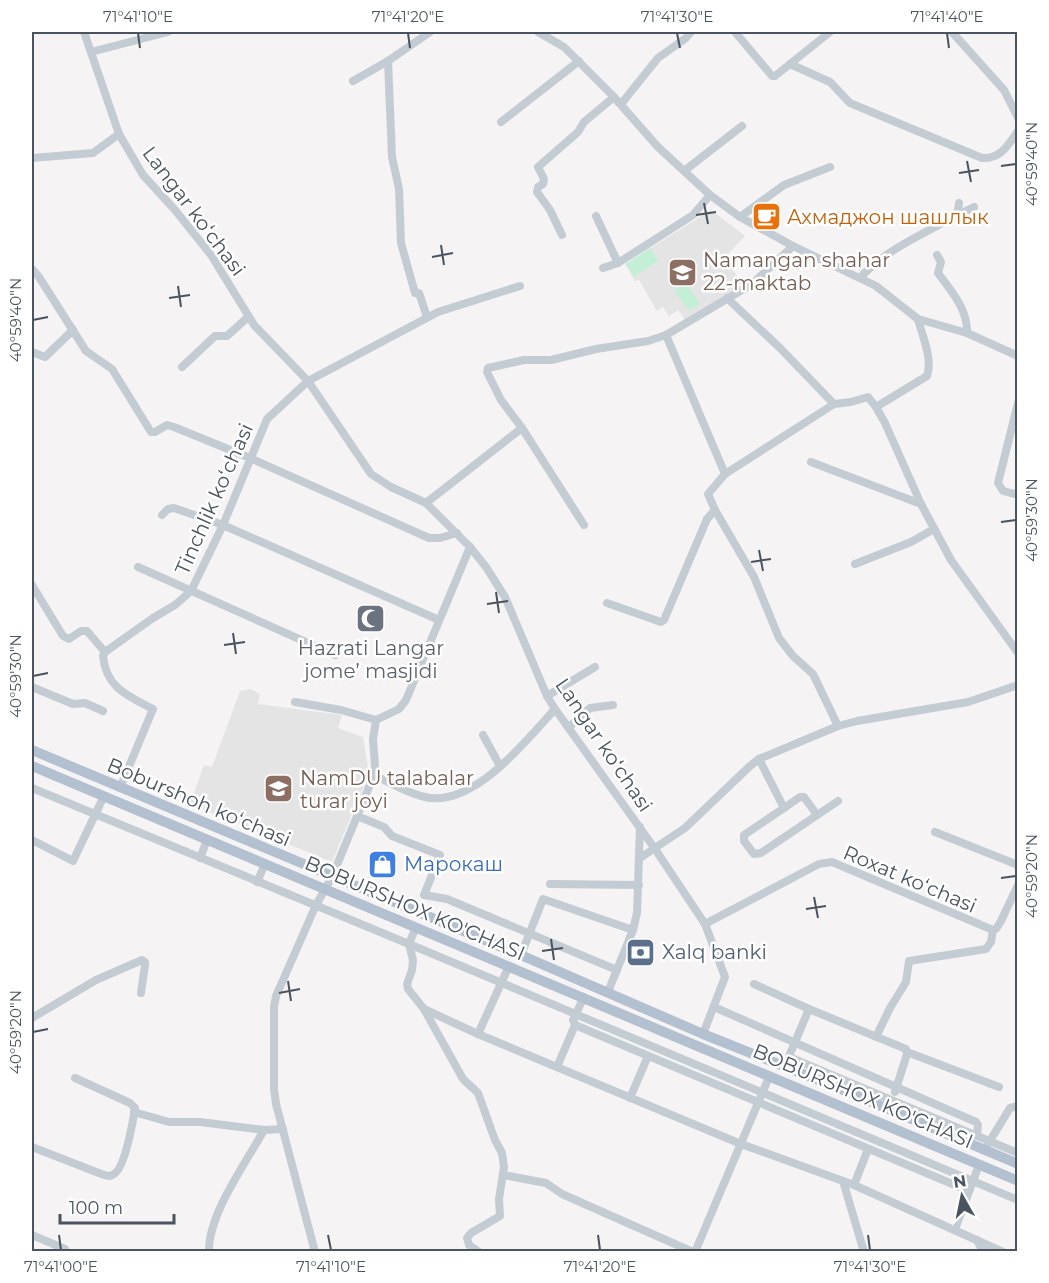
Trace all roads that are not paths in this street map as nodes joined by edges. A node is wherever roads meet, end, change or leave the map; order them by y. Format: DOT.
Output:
graph roads {
  1 [pos="84,32"];
  2 [pos="168,32"];
  3 [pos="430,32"];
  4 [pos="538,32"];
  5 [pos="690,32"];
  6 [pos="735,32"];
  7 [pos="830,32"];
  8 [pos="952,32"];
  9 [pos="91,52"];
  10 [pos="388,61"];
  11 [pos="579,61"];
  12 [pos="790,64"];
  13 [pos="353,81"];
  14 [pos="614,97"];
  15 [pos="621,104"];
  16 [pos="1017,118"];
  17 [pos="501,122"];
  18 [pos="742,126"];
  19 [pos="1017,131"];
  20 [pos="119,134"];
  21 [pos="32,158"];
  22 [pos="830,166"];
  23 [pos="684,171"];
  24 [pos="710,195"];
  25 [pos="959,203"];
  26 [pos="974,207"];
  27 [pos="596,216"];
  28 [pos="740,217"];
  29 [pos="953,217"];
  30 [pos="562,235"];
  31 [pos="793,246"];
  32 [pos="937,255"];
  33 [pos="618,263"];
  34 [pos="603,268"];
  35 [pos="32,269"];
  36 [pos="861,277"];
  37 [pos="520,286"];
  38 [pos="727,298"];
  39 [pos="427,317"];
  40 [pos="248,318"];
  41 [pos="918,319"];
  42 [pos="74,330"];
  43 [pos="967,333"];
  44 [pos="666,335"];
  45 [pos="32,352"];
  46 [pos="1017,356"];
  47 [pos="182,367"];
  48 [pos="308,381"];
  49 [pos="1017,403"];
  50 [pos="834,404"];
  51 [pos="876,407"];
  52 [pos="522,428"];
  53 [pos="250,458"];
  54 [pos="812,462"];
  55 [pos="725,474"];
  56 [pos="1017,495"];
  57 [pos="426,503"];
  58 [pos="921,504"];
  59 [pos="715,510"];
  60 [pos="162,515"];
  61 [pos="223,525"];
  62 [pos="584,525"];
  63 [pos="934,529"];
  64 [pos="457,533"];
  65 [pos="470,547"];
  66 [pos="855,564"];
  67 [pos="138,567"];
  68 [pos="32,585"];
  69 [pos="191,591"];
  70 [pos="607,603"];
  71 [pos="440,620"];
  72 [pos="105,652"];
  73 [pos="1017,653"];
  74 [pos="335,655"];
  75 [pos="595,667"];
  76 [pos="1017,685"];
  77 [pos="32,687"];
  78 [pos="547,696"];
  79 [pos="295,702"];
  80 [pos="613,705"];
  81 [pos="555,709"];
  82 [pos="103,711"];
  83 [pos="376,720"];
  84 [pos="838,726"];
  85 [pos="569,728"];
  86 [pos="483,735"];
  87 [pos="32,750"];
  88 [pos="759,759"];
  89 [pos="32,765"];
  90 [pos="500,766"];
  91 [pos="374,775"];
  92 [pos="32,788"];
  93 [pos="120,788"];
  94 [pos="104,796"];
  95 [pos="838,801"];
  96 [pos="784,808"];
  97 [pos="96,815"];
  98 [pos="817,815"];
  99 [pos="357,816"];
  100 [pos="640,827"];
  101 [pos="935,832"];
  102 [pos="32,840"];
  103 [pos="207,840"];
  104 [pos="655,849"];
  105 [pos="200,858"];
  106 [pos="640,858"];
  107 [pos="265,864"];
  108 [pos="1017,866"];
  109 [pos="332,877"];
  110 [pos="257,882"];
  111 [pos="550,884"];
  112 [pos="639,885"];
  113 [pos="1017,885"];
  114 [pos="324,889"];
  115 [pos="316,904"];
  116 [pos="705,924"];
  117 [pos="416,927"];
  118 [pos="633,930"];
  119 [pos="993,930"];
  120 [pos="530,933"];
  121 [pos="408,944"];
  122 [pos="521,955"];
  123 [pos="509,966"];
  124 [pos="617,970"];
  125 [pos="501,983"];
  126 [pos="754,984"];
  127 [pos="608,992"];
  128 [pos="141,993"];
  129 [pos="584,998"];
  130 [pos="714,1007"];
  131 [pos="424,1009"];
  132 [pos="809,1009"];
  133 [pos="576,1014"];
  134 [pos="32,1018"];
  135 [pos="575,1025"];
  136 [pos="478,1034"];
  137 [pos="703,1034"];
  138 [pos="876,1037"];
  139 [pos="795,1043"];
  140 [pos="908,1052"];
  141 [pos="648,1056"];
  142 [pos="787,1062"];
  143 [pos="557,1067"];
  144 [pos="769,1077"];
  145 [pos="75,1078"];
  146 [pos="999,1087"];
  147 [pos="896,1088"];
  148 [pos="762,1093"];
  149 [pos="630,1098"];
  150 [pos="758,1102"];
  151 [pos="930,1102"];
  152 [pos="890,1105"];
  153 [pos="1017,1106"];
  154 [pos="134,1113"];
  155 [pos="923,1119"];
  156 [pos="283,1128"];
  157 [pos="264,1130"];
  158 [pos="977,1136"];
  159 [pos="741,1144"];
  160 [pos="987,1146"];
  161 [pos="32,1147"];
  162 [pos="868,1149"];
  163 [pos="1017,1153"];
  164 [pos="1017,1164"];
  165 [pos="979,1165"];
  166 [pos="503,1175"];
  167 [pos="843,1181"];
  168 [pos="973,1181"];
  169 [pos="1017,1181"];
  170 [pos="854,1185"];
  171 [pos="969,1191"];
  172 [pos="1017,1200"];
  173 [pos="955,1229"];
  174 [pos="32,1235"];
  175 [pos="977,1240"];
  176 [pos="65,1249"];
  177 [pos="209,1251"];
  178 [pos="315,1251"];
  179 [pos="479,1251"];
  180 [pos="694,1251"];
  181 [pos="864,1251"];
  182 [pos="983,1251"];
  183 [pos="1003,1251"];
  1 -- 9 [label="street, Langar koʻchasi"];
  2 -- 9 [label="street"];
  3 -- 10 [label="street"];
  4 -- 11 [label="street"];
  5 -- 15 [label="street"];
  6 -- 12 [label="street"];
  7 -- 12 [label="street"];
  8 -- 16 [label="street"];
  9 -- 20 [label="street, Langar koʻchasi"];
  10 -- 13 [label="street"];
  10 -- 39 [label="street"];
  11 -- 14 [label="street"];
  11 -- 17 [label="street"];
  12 -- 19 [label="street"];
  14 -- 15 [label="street"];
  14 -- 30 [label="street"];
  15 -- 23 [label="street"];
  18 -- 23 [label="street"];
  20 -- 21 [label="street"];
  20 -- 40 [label="street, Langar koʻchasi"];
  22 -- 28 [label="street"];
  23 -- 24 [label="street"];
  24 -- 28 [label="street"];
  24 -- 33 [label="street"];
  25 -- 29 [label="street"];
  26 -- 29 [label="street"];
  27 -- 33 [label="street"];
  28 -- 31 [label="street"];
  29 -- 36 [label="street"];
  31 -- 36 [label="street"];
  31 -- 38 [label="street"];
  32 -- 43 [label="street"];
  33 -- 34 [label="street"];
  35 -- 42 [label="street"];
  36 -- 41 [label="street"];
  37 -- 39 [label="street, Tinchlik koʻchasi"];
  38 -- 44 [label="street"];
  38 -- 50 [label="street"];
  39 -- 48 [label="street, Tinchlik koʻchasi"];
  40 -- 47 [label="street"];
  40 -- 48 [label="street, Langar koʻchasi"];
  41 -- 43 [label="street"];
  41 -- 51 [label="street"];
  42 -- 45 [label="street"];
  42 -- 53 [label="street"];
  43 -- 46 [label="street"];
  44 -- 52 [label="street"];
  44 -- 55 [label="street"];
  48 -- 53 [label="street, Tinchlik koʻchasi"];
  48 -- 57 [label="street, Langar koʻchasi"];
  49 -- 56 [label="street"];
  50 -- 51 [label="street"];
  50 -- 55 [label="street"];
  51 -- 58 [label="street"];
  52 -- 57 [label="street"];
  52 -- 62 [label="street"];
  53 -- 61 [label="street, Tinchlik koʻchasi"];
  53 -- 64 [label="street"];
  54 -- 58 [label="street"];
  55 -- 59 [label="street"];
  57 -- 64 [label="street, Langar koʻchasi"];
  58 -- 63 [label="street"];
  59 -- 70 [label="street"];
  59 -- 84 [label="street"];
  60 -- 61 [label="street"];
  61 -- 69 [label="street, Tinchlik koʻchasi"];
  61 -- 71 [label="street"];
  63 -- 66 [label="street"];
  63 -- 73 [label="street"];
  64 -- 65 [label="street, Langar koʻchasi"];
  65 -- 71 [label="street"];
  65 -- 78 [label="street, Langar koʻchasi"];
  67 -- 69 [label="street"];
  68 -- 72 [label="street"];
  69 -- 72 [label="street, Tinchlik koʻchasi"];
  69 -- 74 [label="street"];
  71 -- 83 [label="street"];
  72 -- 93 [label="street"];
  75 -- 78 [label="street"];
  76 -- 84 [label="street"];
  77 -- 82 [label="street"];
  78 -- 81 [label="street, Langar koʻchasi"];
  79 -- 83 [label="street"];
  80 -- 85 [label="street"];
  81 -- 85 [label="street, Langar koʻchasi"];
  81 -- 90 [label="street"];
  83 -- 91 [label="street"];
  84 -- 88 [label="street"];
  85 -- 100 [label="street, Langar koʻchasi"];
  86 -- 90 [label="street"];
  87 -- 93 [label="main road, Boburshoh koʻchasi"];
  88 -- 96 [label="street"];
  88 -- 104 [label="street"];
  89 -- 94 [label="main road, BOBURSHOX KO'CHASI"];
  90 -- 91 [label="street"];
  91 -- 99 [label="street"];
  92 -- 97 [label="street"];
  93 -- 109 [label="main road, Boburshoh koʻchasi"];
  94 -- 97 [label="street"];
  94 -- 103 [label="main road, BOBURSHOX KO'CHASI"];
  95 -- 98 [label="street"];
  96 -- 98 [label="street"];
  96 -- 98 [label="street"];
  97 -- 102 [label="street"];
  97 -- 105 [label="street"];
  99 -- 109 [label="street"];
  99 -- 120 [label="street"];
  100 -- 104 [label="street, Langar koʻchasi"];
  100 -- 106 [label="street"];
  101 -- 108 [label="street"];
  103 -- 105 [label="street"];
  103 -- 107 [label="main road, BOBURSHOX KO'CHASI"];
  104 -- 106 [label="street"];
  104 -- 116 [label="street, Langar koʻchasi"];
  105 -- 110 [label="street"];
  106 -- 112 [label="street"];
  107 -- 110 [label="street"];
  107 -- 114 [label="main road, BOBURSHOX KO'CHASI"];
  109 -- 114 [label="street"];
  109 -- 122 [label="main road, Boburshoh koʻchasi"];
  110 -- 115 [label="street"];
  111 -- 112 [label="street"];
  112 -- 118 [label="street"];
  113 -- 119 [label="street, Roxat koʻchasi"];
  114 -- 115 [label="street"];
  114 -- 117 [label="main road, BOBURSHOX KO'CHASI"];
  115 -- 121 [label="street"];
  115 -- 156 [label="street"];
  116 -- 119 [label="street, Roxat koʻchasi"];
  116 -- 130 [label="street, Langar koʻchasi"];
  117 -- 121 [label="street"];
  117 -- 123 [label="main road, BOBURSHOX KO'CHASI"];
  118 -- 120 [label="street"];
  118 -- 124 [label="street"];
  119 -- 138 [label="street"];
  120 -- 122 [label="street"];
  120 -- 124 [label="street"];
  121 -- 125 [label="street"];
  121 -- 131 [label="street"];
  122 -- 127 [label="main road, Boburshoh koʻchasi"];
  123 -- 125 [label="street"];
  123 -- 129 [label="main road, BOBURSHOX KO'CHASI"];
  124 -- 127 [label="street"];
  125 -- 133 [label="street"];
  125 -- 136 [label="street"];
  126 -- 132 [label="street"];
  127 -- 137 [label="main road, Boburshoh koʻchasi"];
  128 -- 134 [label="street"];
  129 -- 133 [label="street"];
  129 -- 144 [label="main road, BOBURSHOX KO'CHASI"];
  130 -- 137 [label="street, Langar koʻchasi"];
  130 -- 139 [label="street"];
  131 -- 136 [label="street"];
  131 -- 166 [label="street"];
  132 -- 138 [label="street"];
  132 -- 139 [label="street"];
  133 -- 135 [label="street"];
  133 -- 148 [label="street"];
  135 -- 141 [label="street"];
  135 -- 143 [label="street"];
  136 -- 143 [label="street"];
  137 -- 142 [label="main road, Boburshoh koʻchasi"];
  138 -- 140 [label="street"];
  139 -- 142 [label="street"];
  139 -- 147 [label="street"];
  140 -- 146 [label="street"];
  140 -- 147 [label="street"];
  141 -- 149 [label="street"];
  141 -- 150 [label="street"];
  142 -- 152 [label="main road, Boburshoh koʻchasi"];
  143 -- 149 [label="street"];
  144 -- 148 [label="street"];
  144 -- 165 [label="main road, BOBURSHOX KO'CHASI"];
  145 -- 154 [label="street"];
  147 -- 151 [label="street"];
  147 -- 152 [label="street"];
  148 -- 150 [label="street"];
  148 -- 168 [label="street"];
  149 -- 159 [label="street"];
  150 -- 159 [label="street"];
  150 -- 162 [label="street"];
  151 -- 155 [label="street"];
  151 -- 158 [label="street"];
  152 -- 155 [label="main road, Boburshoh koʻchasi"];
  153 -- 160 [label="street"];
  154 -- 157 [label="street"];
  154 -- 161 [label="street"];
  155 -- 158 [label="street"];
  155 -- 160 [label="main road, Boburshoh koʻchasi"];
  156 -- 157 [label="street"];
  156 -- 178 [label="street"];
  157 -- 177 [label="street"];
  158 -- 160 [label="street"];
  159 -- 167 [label="street"];
  159 -- 180 [label="street"];
  160 -- 163 [label="street"];
  160 -- 164 [label="main road, Boburshoh koʻchasi"];
  162 -- 170 [label="street"];
  162 -- 171 [label="street"];
  165 -- 168 [label="street"];
  165 -- 169 [label="main road, BOBURSHOX KO'CHASI"];
  166 -- 179 [label="street"];
  166 -- 180 [label="street"];
  167 -- 170 [label="street"];
  167 -- 181 [label="street"];
  168 -- 171 [label="street"];
  168 -- 172 [label="street"];
  170 -- 173 [label="street"];
  171 -- 173 [label="street"];
  173 -- 175 [label="street"];
  174 -- 176 [label="street"];
  175 -- 182 [label="street"];
  175 -- 183 [label="street"];
}
